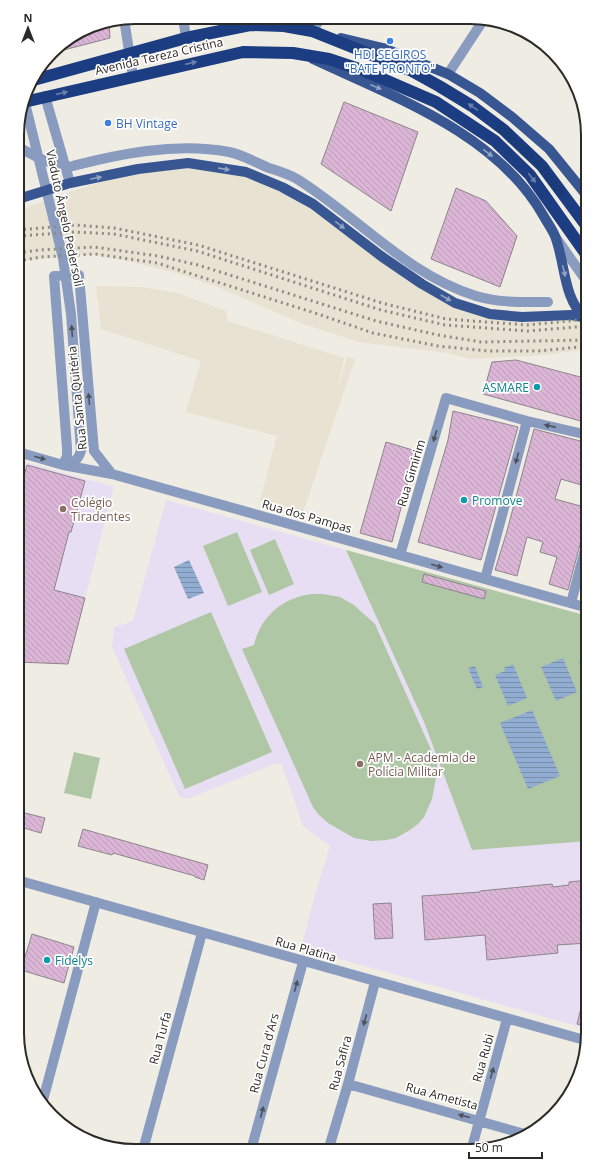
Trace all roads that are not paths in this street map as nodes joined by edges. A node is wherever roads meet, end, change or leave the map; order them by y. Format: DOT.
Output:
graph roads {
  1 [pos="184,24"];
  2 [pos="317,24"];
  3 [pos="480,24"];
  4 [pos="125,25"];
  5 [pos="312,31"];
  6 [pos="186,38"];
  7 [pos="129,54"];
  8 [pos="302,54"];
  9 [pos="448,74"];
  10 [pos="133,76"];
  11 [pos="40,78"];
  12 [pos="45,96"];
  13 [pos="30,99"];
  14 [pos="27,112"];
  15 [pos="24,150"];
  16 [pos="65,168"];
  17 [pos="70,183"];
  18 [pos="581,184"];
  19 [pos="24,197"];
  20 [pos="581,219"];
  21 [pos="555,236"];
  22 [pos="581,247"];
  23 [pos="581,274"];
  24 [pos="548,302"];
  25 [pos="581,310"];
  26 [pos="581,316"];
  27 [pos="527,421"];
  28 [pos="581,433"];
  29 [pos="81,440"];
  30 [pos="81,451"];
  31 [pos="24,454"];
  32 [pos="63,465"];
  33 [pos="112,474"];
  34 [pos="400,555"];
  35 [pos="581,565"];
  36 [pos="485,579"];
  37 [pos="571,603"];
  38 [pos="581,606"];
  39 [pos="24,882"];
  40 [pos="96,902"];
  41 [pos="202,933"];
  42 [pos="303,962"];
  43 [pos="375,982"];
  44 [pos="507,1019"];
  45 [pos="581,1039"];
  46 [pos="348,1084"];
  47 [pos="44,1096"];
  48 [pos="479,1120"];
  49 [pos="520,1132"];
  50 [pos="145,1144"];
  51 [pos="255,1144"];
  52 [pos="330,1144"];
  53 [pos="473,1144"];
  1 -- 6 [label="street"];
  2 -- 5 [label="street"];
  3 -- 9 [label="street"];
  4 -- 7 [label="street"];
  5 -- 6 [label="highway, Avenida Tereza Cristina"];
  5 -- 9 [label="main road, Avenida Tereza Cristina"];
  20 -- 5 [label="highway, Avenida Tereza Cristina, one-way"];
  6 -- 7 [label="highway, Avenida Tereza Cristina"];
  7 -- 10 [label="street"];
  7 -- 11 [label="highway, Avenida Tereza Cristina"];
  10 -- 8 [label="highway, Avenida Tereza Cristina, one-way"];
  8 -- 21 [label="main road, Avenida Tereza Cristina, one-way"];
  8 -- 22 [label="highway, Avenida Tereza Cristina, one-way"];
  9 -- 18 [label="main road, Avenida Tereza Cristina"];
  12 -- 10 [label="highway, Avenida Tereza Cristina, one-way"];
  12 -- 13 [label="highway, Avenida Tereza Cristina"];
  12 -- 16 [label="street"];
  29 -- 14 [label="street, Viaduto Ângelo Pedersoli, one-way"];
  15 -- 16 [label="street"];
  16 -- 17 [label="street"];
  16 -- 24 [label="street"];
  17 -- 19 [label="main road"];
  17 -- 26 [label="main road, one-way"];
  21 -- 23 [label="street"];
  21 -- 25 [label="main road, Avenida Tereza Cristina, one-way"];
  28 -- 27 [label="street, one-way"];
  27 -- 34 [label="street, Rua Gimirim, one-way"];
  27 -- 36 [label="street, one-way"];
  29 -- 30 [label="street, Rua Santa Quitéria"];
  30 -- 32 [label="street, Rua Santa Quitéria"];
  30 -- 33 [label="street, Rua Santa Quitéria"];
  31 -- 32 [label="street, Rua dos Pampas, one-way"];
  32 -- 33 [label="street, Rua dos Pampas"];
  33 -- 32 [label="street, Rua Santa Quitéria, one-way"];
  33 -- 34 [label="street, Rua dos Pampas"];
  34 -- 36 [label="street, Rua dos Pampas, one-way"];
  35 -- 37 [label="street"];
  36 -- 37 [label="street, Rua dos Pampas"];
  37 -- 38 [label="street, Rua dos Pampas"];
  39 -- 40 [label="street, Rua Platina"];
  40 -- 41 [label="street, Rua Platina"];
  40 -- 47 [label="street"];
  41 -- 42 [label="street, Rua Platina"];
  41 -- 50 [label="street, Rua Turfa"];
  42 -- 43 [label="street, Rua Platina"];
  51 -- 42 [label="street, Rua Cura d'Ars, one-way"];
  43 -- 44 [label="street, Rua Platina"];
  43 -- 46 [label="street, Rua Safira, one-way"];
  44 -- 45 [label="street, Rua Platina"];
  48 -- 44 [label="street, Rua Rubi, one-way"];
  48 -- 46 [label="street, Rua Ametista, one-way"];
  46 -- 52 [label="street, Rua Safira"];
  48 -- 49 [label="street, Rua Ametista"];
  48 -- 53 [label="street, Rua Rubi"];
}
